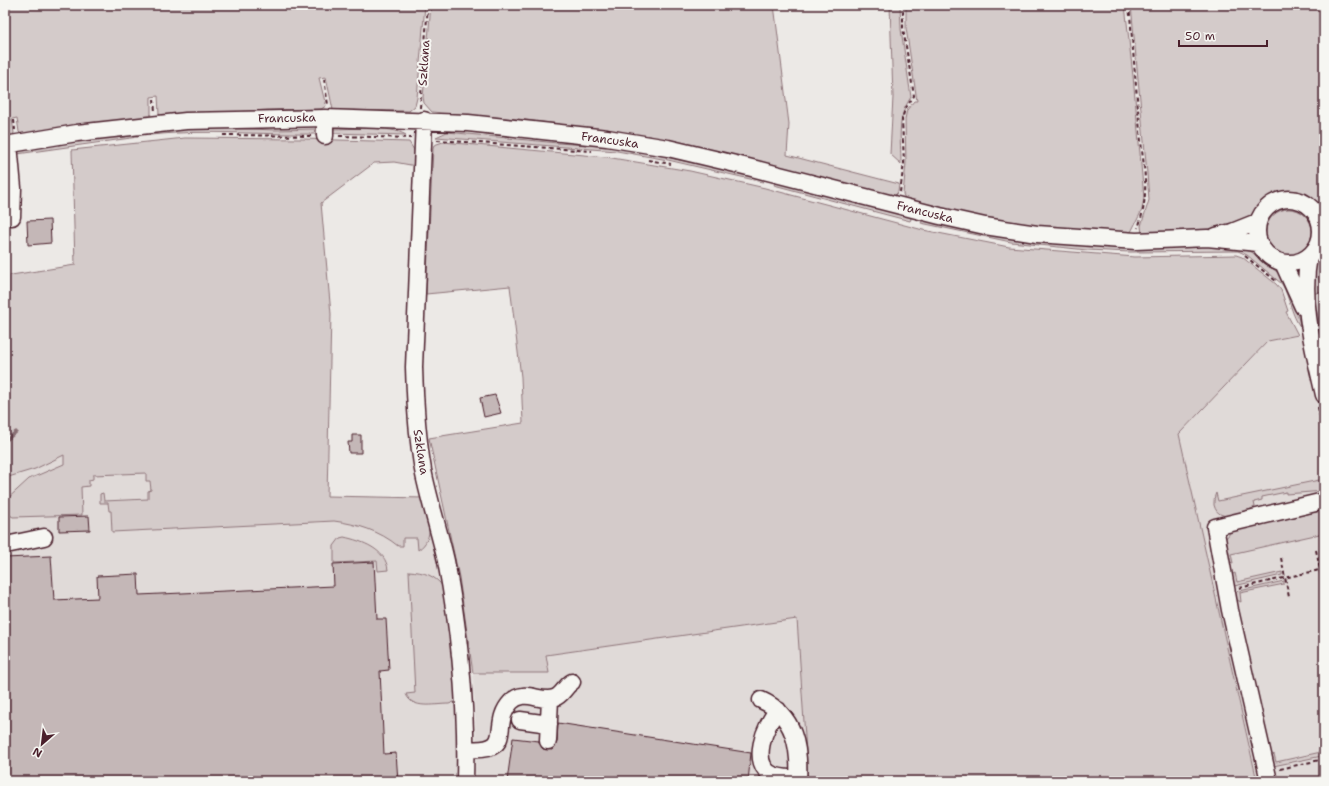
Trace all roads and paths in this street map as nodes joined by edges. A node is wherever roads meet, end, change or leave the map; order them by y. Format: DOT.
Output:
graph roads {
  1 [pos="428,5"];
  2 [pos="903,5"];
  3 [pos="1129,5"];
  4 [pos="324,79"];
  5 [pos="327,118"];
  6 [pos="422,120"];
  7 [pos="222,135"];
  8 [pos="325,136"];
  9 [pos="7,144"];
  10 [pos="423,145"];
  11 [pos="598,152"];
  12 [pos="644,159"];
  13 [pos="674,165"];
  14 [pos="898,205"];
  15 [pos="12,218"];
  16 [pos="1257,222"];
  17 [pos="1207,238"];
  18 [pos="1136,240"];
  19 [pos="1258,243"];
  20 [pos="1240,254"];
  21 [pos="1309,256"];
  22 [pos="1283,263"];
  23 [pos="1277,282"];
  24 [pos="1308,321"];
  25 [pos="1321,399"];
  26 [pos="1324,435"];
  27 [pos="1324,501"];
  28 [pos="44,537"];
  29 [pos="6,545"];
  30 [pos="1316,550"];
  31 [pos="1281,558"];
  32 [pos="1324,569"];
  33 [pos="1320,570"];
  34 [pos="1285,578"];
  35 [pos="1324,589"];
  36 [pos="1226,591"];
  37 [pos="1289,597"];
  38 [pos="572,682"];
  39 [pos="550,699"];
  40 [pos="761,700"];
  41 [pos="778,710"];
  42 [pos="520,720"];
  43 [pos="549,724"];
  44 [pos="1321,736"];
  45 [pos="548,741"];
  46 [pos="466,749"];
  47 [pos="1324,753"];
  48 [pos="1324,759"];
  49 [pos="1268,777"];
  50 [pos="798,780"];
  51 [pos="465,781"];
  1 -- 6 [label="path, Szklana"];
  2 -- 14 [label="path"];
  3 -- 18 [label="path"];
  4 -- 5 [label="path"];
  5 -- 6 [label="street, Francuska"];
  5 -- 8 [label="street"];
  5 -- 9 [label="street, Francuska"];
  6 -- 10 [label="street, Szklana"];
  6 -- 14 [label="street, Francuska"];
  7 -- 8 [label="path"];
  8 -- 10 [label="path"];
  9 -- 15 [label="street"];
  10 -- 11 [label="path"];
  10 -- 46 [label="street, Szklana"];
  12 -- 13 [label="path"];
  14 -- 18 [label="street, Francuska"];
  16 -- 17 [label="street, Francuska"];
  16 -- 19 [label="street"];
  16 -- 21 [label="street"];
  17 -- 18 [label="street, Francuska"];
  17 -- 19 [label="street, Francuska"];
  19 -- 22 [label="street"];
  20 -- 23 [label="path"];
  21 -- 22 [label="street"];
  21 -- 24 [label="street"];
  22 -- 24 [label="street"];
  24 -- 25 [label="street"];
  25 -- 26 [label="path"];
  27 -- 36 [label="street"];
  28 -- 29 [label="street"];
  30 -- 33 [label="path"];
  31 -- 34 [label="path"];
  32 -- 33 [label="path"];
  33 -- 34 [label="path"];
  33 -- 35 [label="path"];
  34 -- 36 [label="path"];
  34 -- 37 [label="path"];
  36 -- 49 [label="street"];
  38 -- 39 [label="street"];
  39 -- 43 [label="street"];
  39 -- 46 [label="street"];
  40 -- 41 [label="street"];
  41 -- 50 [label="street"];
  41 -- 50 [label="street"];
  42 -- 43 [label="street"];
  43 -- 45 [label="street"];
  44 -- 47 [label="path"];
  46 -- 51 [label="street, Szklana"];
  48 -- 49 [label="path"];
}
